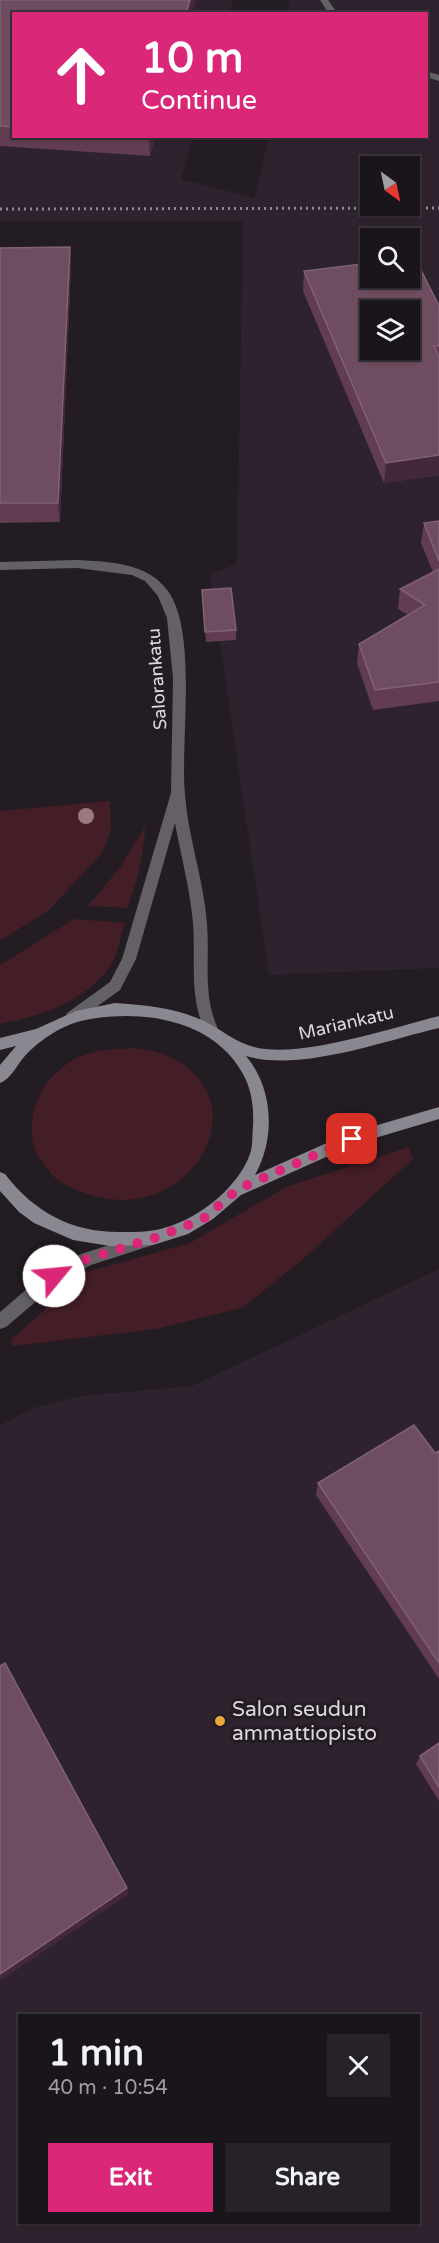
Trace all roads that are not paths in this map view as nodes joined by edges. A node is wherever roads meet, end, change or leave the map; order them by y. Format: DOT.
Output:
graph roads {
  1 [pos="0,566"];
  2 [pos="177,792"];
  3 [pos="72,1017"];
  4 [pos="439,1022"];
  5 [pos="212,1031"];
  6 [pos="40,1034"];
  7 [pos="0,1044"];
  8 [pos="227,1044"];
  9 [pos="0,1077"];
  10 [pos="439,1113"];
  11 [pos="0,1179"];
  12 [pos="238,1189"];
  13 [pos="158,1237"];
  14 [pos="0,1322"];
  1 -- 2 [label="street, Salorankatu"];
  2 -- 3 [label="street, Salorankatu"];
  2 -- 5 [label="street, Salorankatu"];
  3 -- 5 [label="main road"];
  3 -- 6 [label="main road"];
  4 -- 8 [label="main road, Mariankatu"];
  5 -- 8 [label="main road"];
  6 -- 7 [label="main road"];
  6 -- 9 [label="main road"];
  8 -- 12 [label="main road"];
  10 -- 12 [label="main road"];
  11 -- 13 [label="main road"];
  12 -- 13 [label="main road"];
  13 -- 14 [label="street"];
}
